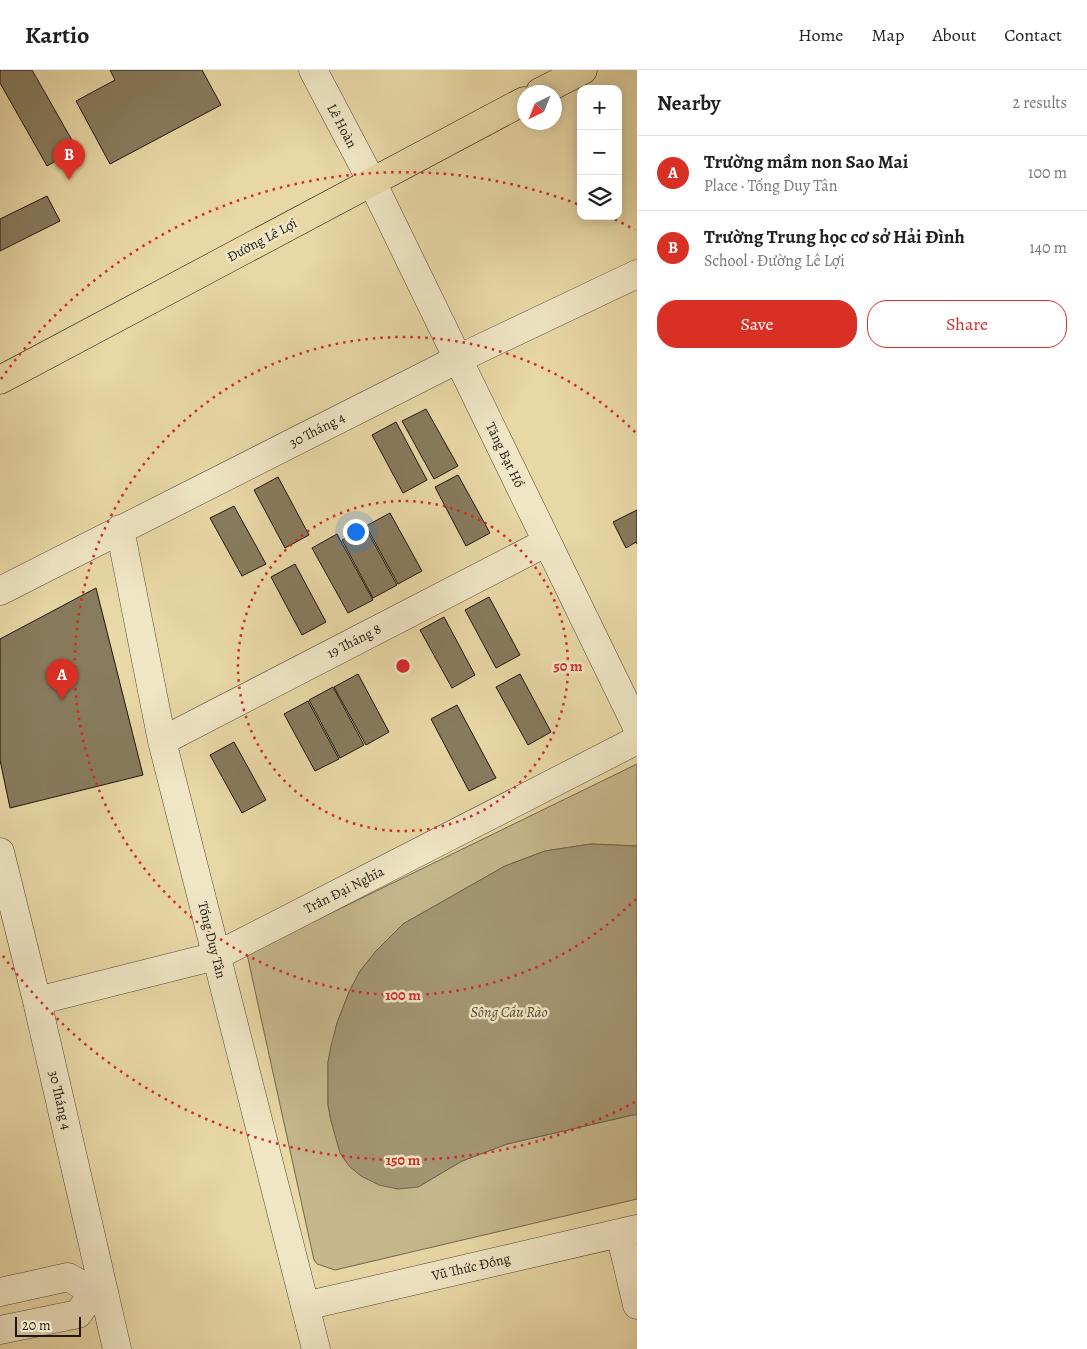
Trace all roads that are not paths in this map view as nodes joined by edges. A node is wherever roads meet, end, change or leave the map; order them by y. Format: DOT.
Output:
graph roads {
  1 [pos="313,70"];
  2 [pos="583,70"];
  3 [pos="554,85"];
  4 [pos="517,105"];
  5 [pos="372,182"];
  6 [pos="637,274"];
  7 [pos="458,358"];
  8 [pos="0,380"];
  9 [pos="120,529"];
  10 [pos="547,542"];
  11 [pos="0,591"];
  12 [pos="637,728"];
  13 [pos="637,740"];
  14 [pos="162,741"];
  15 [pos="0,852"];
  16 [pos="216,956"];
  17 [pos="37,1001"];
  18 [pos="628,1231"];
  19 [pos="99,1290"];
  20 [pos="0,1292"];
  21 [pos="637,1305"];
  22 [pos="305,1306"];
  23 [pos="0,1330"];
  24 [pos="117,1349"];
  25 [pos="316,1349"];
  1 -- 5 [label="street, Lê Hoàn"];
  2 -- 3 [label="main road"];
  4 -- 5 [label="main road, Đường Lê Lợi"];
  5 -- 7 [label="street, Tăng Bạt Hổ"];
  5 -- 8 [label="main road, Đường Lê Lợi"];
  6 -- 7 [label="street, 30 Tháng 4"];
  7 -- 9 [label="street, 30 Tháng 4"];
  7 -- 10 [label="street, Tăng Bạt Hổ"];
  9 -- 11 [label="street, 30 Tháng 4"];
  9 -- 14 [label="street, Tống Duy Tân"];
  10 -- 12 [label="street, Tăng Bạt Hổ"];
  10 -- 14 [label="street, 19 Tháng 8"];
  13 -- 16 [label="street, Trần Đại Nghĩa"];
  14 -- 16 [label="street, Tống Duy Tân"];
  15 -- 17 [label="street, 30 Tháng 4"];
  16 -- 17 [label="street, Trần Đại Nghĩa"];
  16 -- 22 [label="street, Tống Duy Tân"];
  17 -- 19 [label="street, 30 Tháng 4"];
  18 -- 21 [label="street"];
  18 -- 22 [label="street, Vũ Thức Đồng"];
  19 -- 20 [label="street"];
  19 -- 23 [label="street"];
  19 -- 24 [label="street, 30 Tháng 4"];
  22 -- 25 [label="street, Tống Duy Tân"];
}
